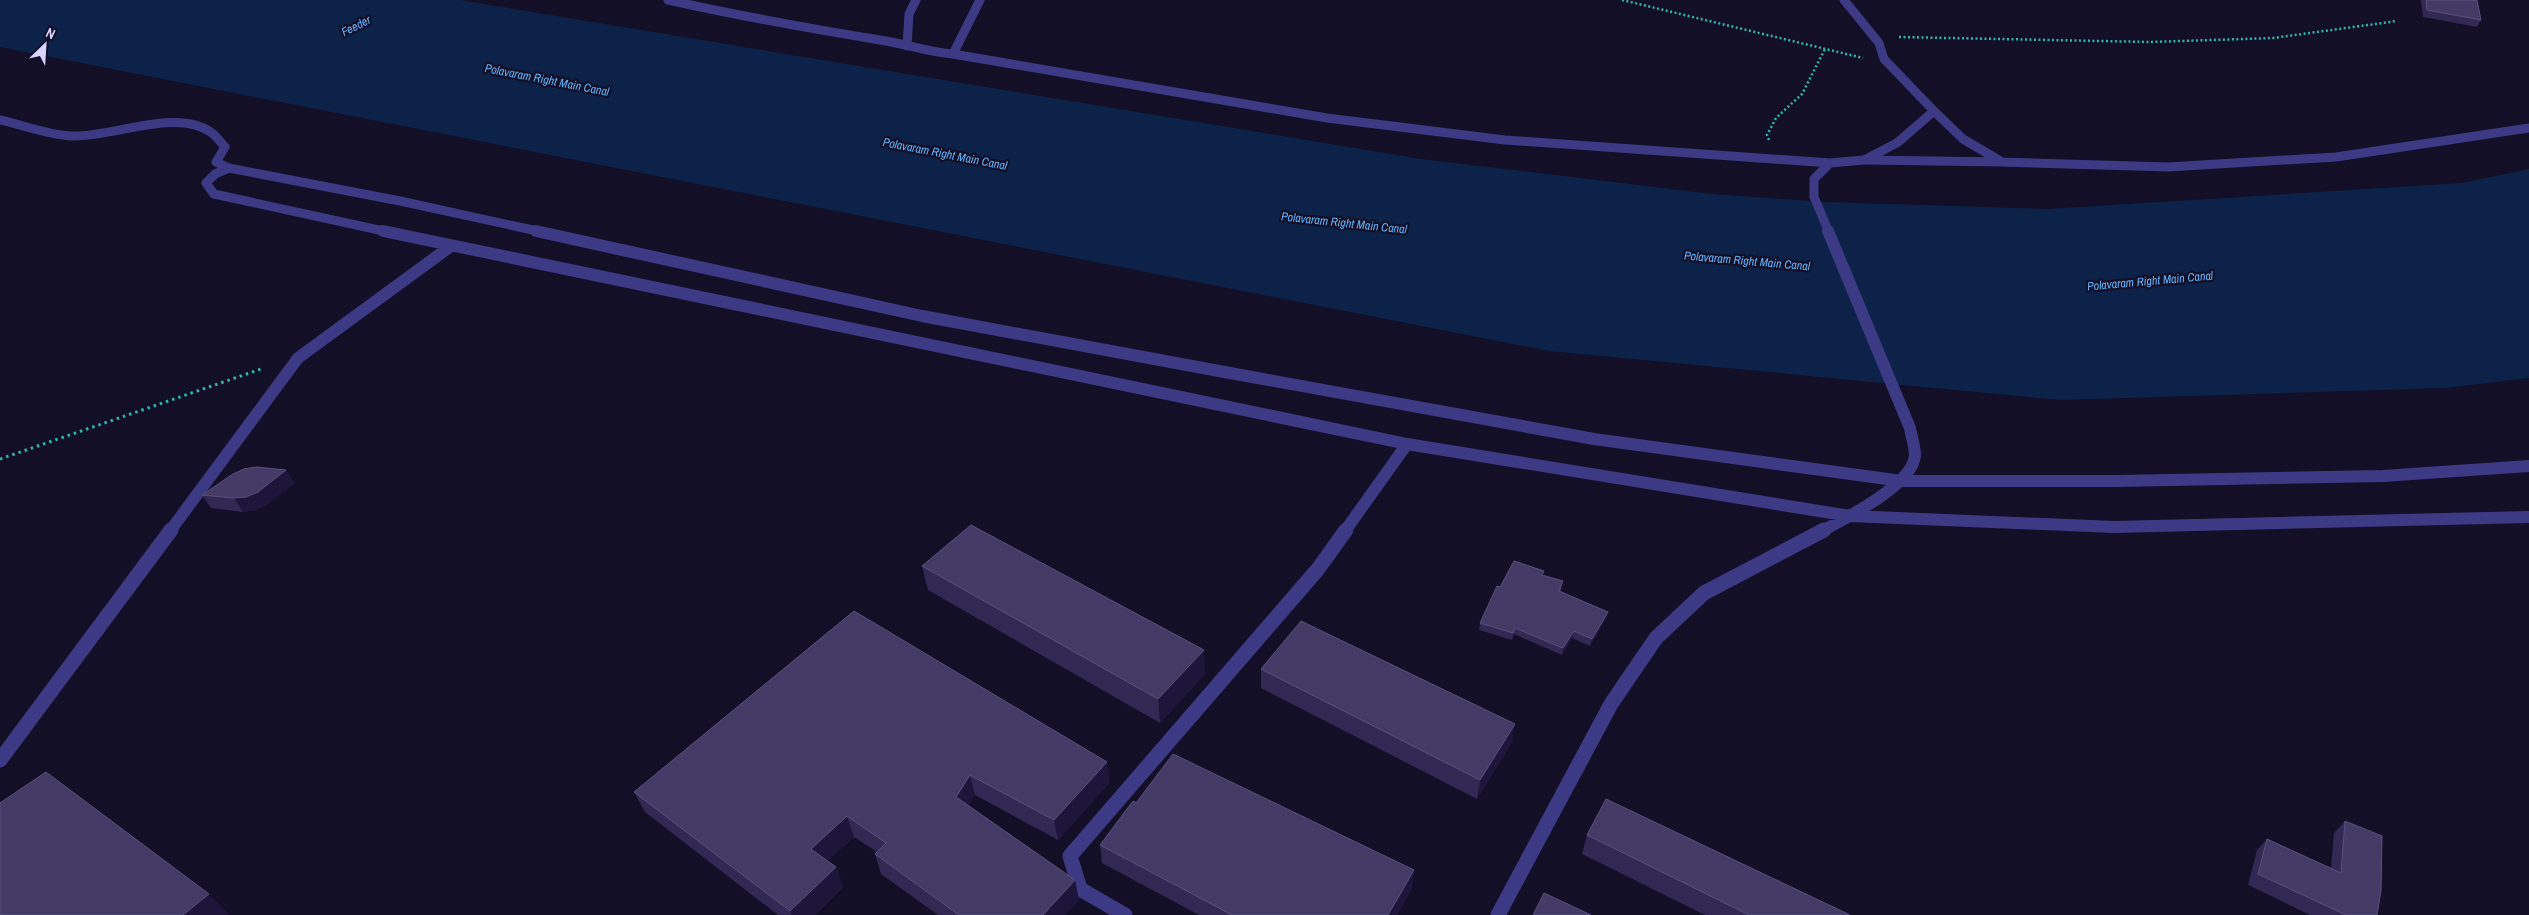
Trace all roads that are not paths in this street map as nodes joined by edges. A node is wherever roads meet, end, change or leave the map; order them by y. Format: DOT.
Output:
graph roads {
  1 [pos="668,0"];
  2 [pos="916,0"];
  3 [pos="980,0"];
  4 [pos="1844,0"];
  5 [pos="907,46"];
  6 [pos="953,54"];
  7 [pos="1934,111"];
  8 [pos="0,120"];
  9 [pos="2529,128"];
  10 [pos="1864,160"];
  11 [pos="2002,162"];
  12 [pos="1830,163"];
  13 [pos="230,168"];
  14 [pos="451,246"];
  15 [pos="1407,444"];
  16 [pos="2529,466"];
  17 [pos="1902,481"];
  18 [pos="1850,516"];
  19 [pos="2529,517"];
  20 [pos="0,760"];
  21 [pos="1126,915"];
  22 [pos="1498,915"];
  1 -- 5 [label="street"];
  2 -- 5 [label="street"];
  3 -- 6 [label="street"];
  4 -- 7 [label="street"];
  5 -- 6 [label="street"];
  6 -- 12 [label="street"];
  7 -- 10 [label="street"];
  7 -- 11 [label="street"];
  8 -- 13 [label="street"];
  9 -- 11 [label="street"];
  10 -- 11 [label="street"];
  10 -- 12 [label="street"];
  12 -- 17 [label="street"];
  13 -- 14 [label="street"];
  13 -- 17 [label="street"];
  14 -- 15 [label="street"];
  14 -- 20 [label="street"];
  15 -- 18 [label="street"];
  15 -- 21 [label="street"];
  16 -- 17 [label="street"];
  17 -- 18 [label="street"];
  18 -- 19 [label="street"];
  18 -- 22 [label="street"];
}
